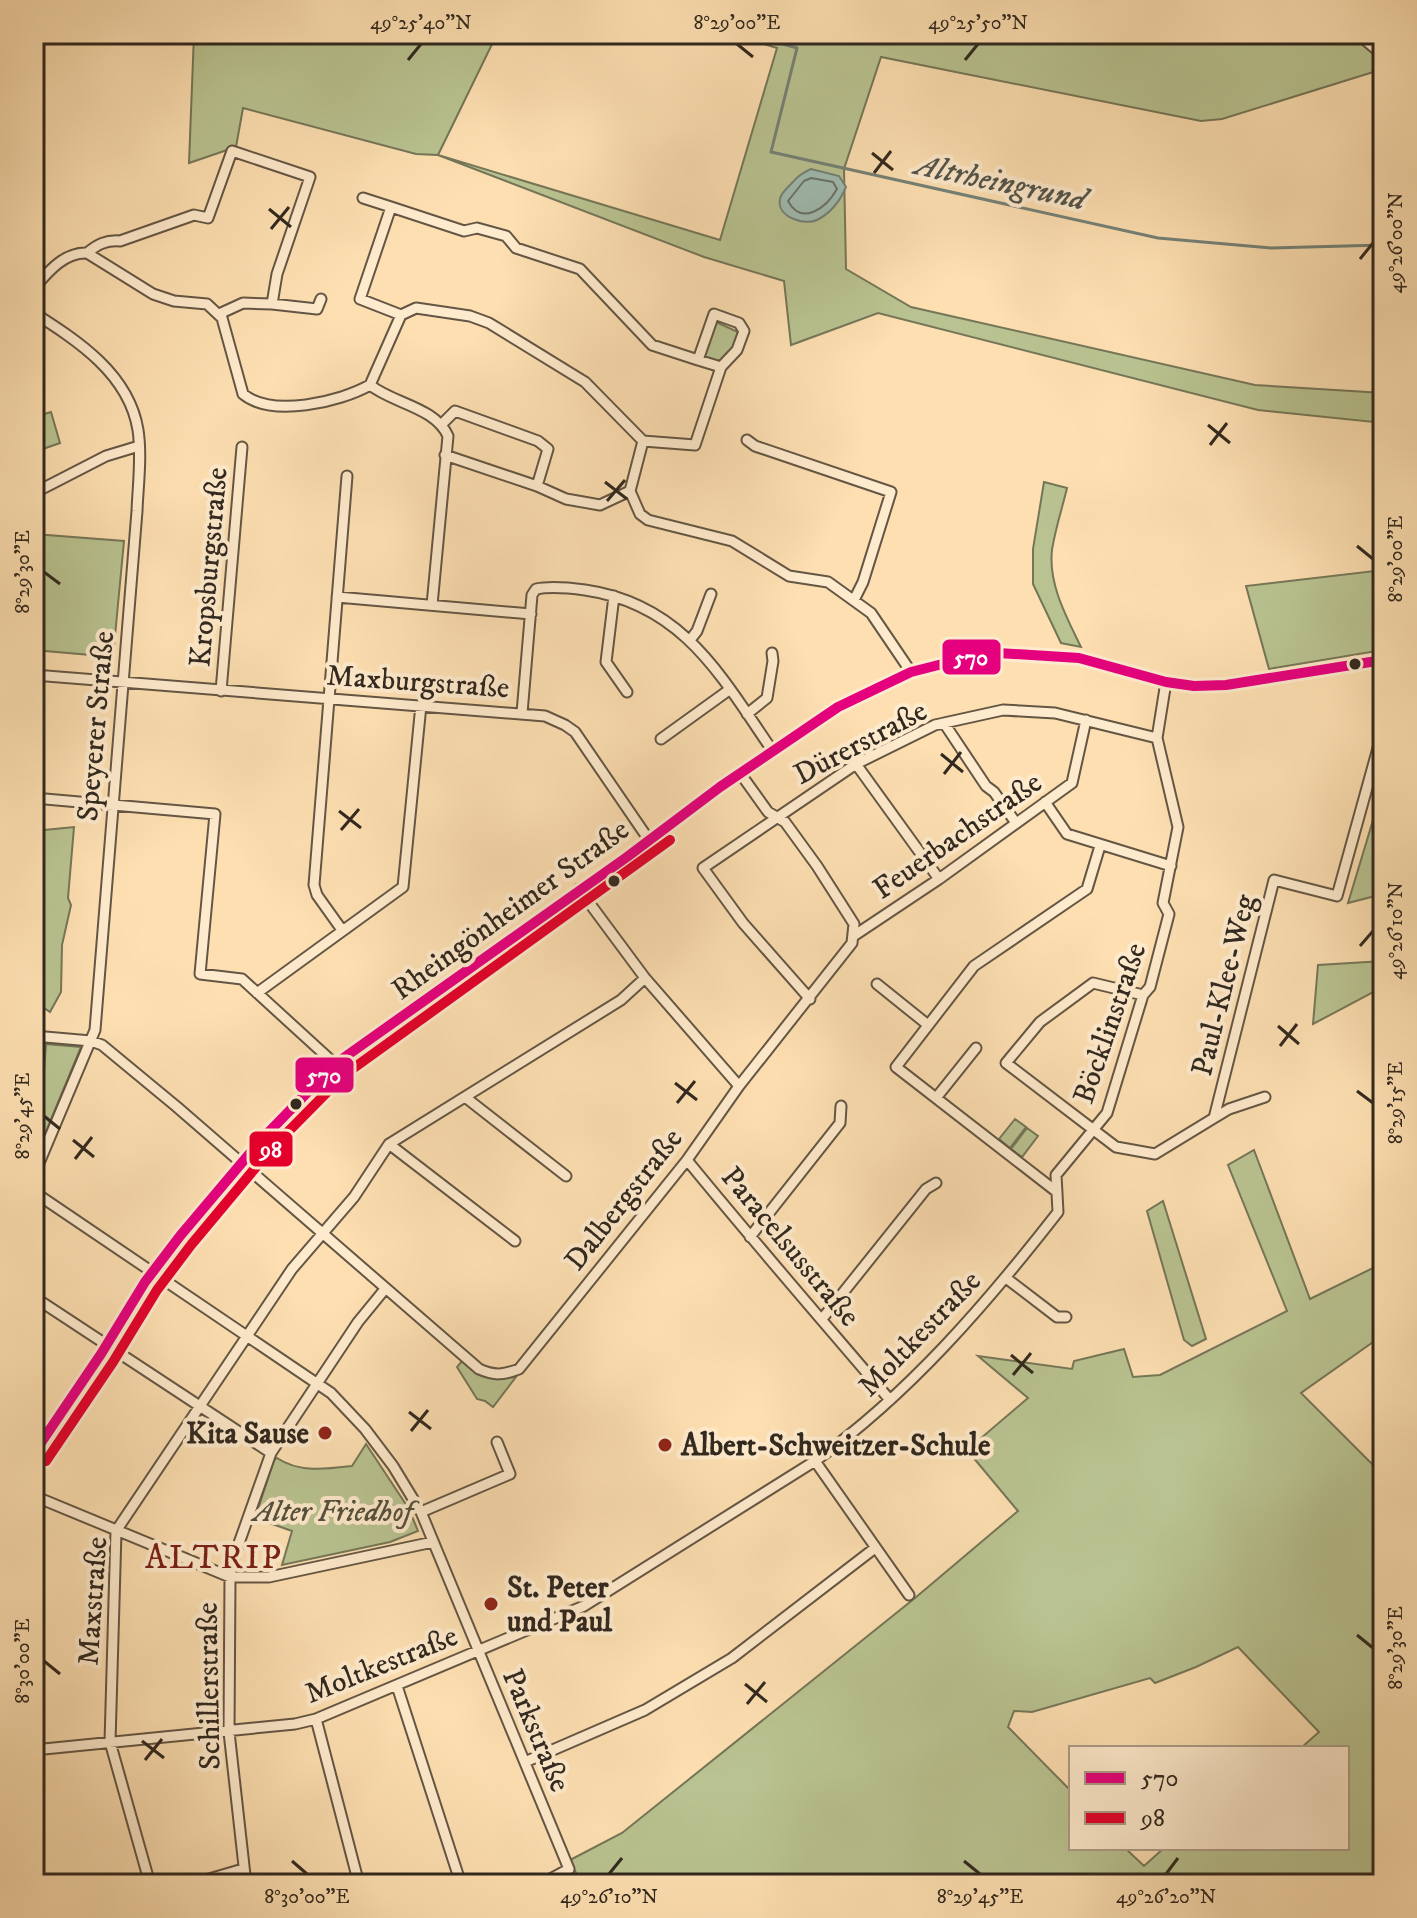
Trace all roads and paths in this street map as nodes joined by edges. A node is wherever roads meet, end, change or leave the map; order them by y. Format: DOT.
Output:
graph roads {
  1 [pos="1358,34"];
  2 [pos="1383,55"];
  3 [pos="363,198"];
  4 [pos="391,207"];
  5 [pos="87,253"];
  6 [pos="34,288"];
  7 [pos="321,299"];
  8 [pos="272,304"];
  9 [pos="34,313"];
  10 [pos="219,314"];
  11 [pos="401,315"];
  12 [pos="698,360"];
  13 [pos="721,367"];
  14 [pos="370,385"];
  15 [pos="442,424"];
  16 [pos="747,440"];
  17 [pos="643,441"];
  18 [pos="139,446"];
  19 [pos="242,447"];
  20 [pos="445,455"];
  21 [pos="347,476"];
  22 [pos="537,486"];
  23 [pos="630,491"];
  24 [pos="34,493"];
  25 [pos="711,594"];
  26 [pos="614,596"];
  27 [pos="337,597"];
  28 [pos="854,600"];
  29 [pos="432,605"];
  30 [pos="531,614"];
  31 [pos="690,640"];
  32 [pos="772,653"];
  33 [pos="1383,660"];
  34 [pos="911,672"];
  35 [pos="34,675"];
  36 [pos="123,682"];
  37 [pos="1166,682"];
  38 [pos="729,690"];
  39 [pos="221,691"];
  40 [pos="627,692"];
  41 [pos="328,698"];
  42 [pos="421,705"];
  43 [pos="522,713"];
  44 [pos="747,714"];
  45 [pos="1086,720"];
  46 [pos="944,723"];
  47 [pos="1383,730"];
  48 [pos="1157,738"];
  49 [pos="661,739"];
  50 [pos="772,750"];
  51 [pos="856,764"];
  52 [pos="740,773"];
  53 [pos="34,798"];
  54 [pos="1045,802"];
  55 [pos="111,805"];
  56 [pos="777,817"];
  57 [pos="1016,823"];
  58 [pos="649,840"];
  59 [pos="1100,846"];
  60 [pos="1171,866"];
  61 [pos="939,879"];
  62 [pos="579,889"];
  63 [pos="342,930"];
  64 [pos="855,935"];
  65 [pos="645,978"];
  66 [pos="877,984"];
  67 [pos="257,993"];
  68 [pos="1143,995"];
  69 [pos="810,999"];
  70 [pos="928,1025"];
  71 [pos="36,1036"];
  72 [pos="91,1041"];
  73 [pos="976,1048"];
  74 [pos="335,1064"];
  75 [pos="739,1086"];
  76 [pos="34,1090"];
  77 [pos="465,1097"];
  78 [pos="1265,1097"];
  79 [pos="936,1098"];
  80 [pos="841,1106"];
  81 [pos="1214,1118"];
  82 [pos="1092,1130"];
  83 [pos="389,1144"];
  84 [pos="687,1160"];
  85 [pos="240,1164"];
  86 [pos="35,1169"];
  87 [pos="566,1176"];
  88 [pos="936,1183"];
  89 [pos="34,1192"];
  90 [pos="1057,1192"];
  91 [pos="322,1234"];
  92 [pos="750,1237"];
  93 [pos="515,1241"];
  94 [pos="154,1272"];
  95 [pos="1006,1278"];
  96 [pos="385,1289"];
  97 [pos="34,1297"];
  98 [pos="1066,1317"];
  99 [pos="822,1319"];
  100 [pos="247,1334"];
  101 [pos="106,1344"];
  102 [pos="318,1382"];
  103 [pos="890,1400"];
  104 [pos="199,1407"];
  105 [pos="497,1442"];
  106 [pos="34,1453"];
  107 [pos="271,1453"];
  108 [pos="815,1461"];
  109 [pos="34,1496"];
  110 [pos="421,1512"];
  111 [pos="116,1531"];
  112 [pos="433,1542"];
  113 [pos="875,1548"];
  114 [pos="230,1577"];
  115 [pos="909,1595"];
  116 [pos="478,1651"];
  117 [pos="397,1686"];
  118 [pos="316,1719"];
  119 [pos="229,1732"];
  120 [pos="110,1742"];
  121 [pos="34,1750"];
  122 [pos="525,1762"];
  123 [pos="243,1869"];
  124 [pos="150,1884"];
  125 [pos="192,1884"];
  126 [pos="246,1884"];
  127 [pos="359,1884"];
  128 [pos="461,1884"];
  129 [pos="541,1884"];
  1 -- 2 [label="street"];
  3 -- 4 [label="street"];
  4 -- 11 [label="street"];
  4 -- 12 [label="street"];
  5 -- 6 [label="street"];
  5 -- 8 [label="street"];
  5 -- 10 [label="street"];
  7 -- 8 [label="street"];
  8 -- 10 [label="street"];
  9 -- 18 [label="street, Speyerer Straße"];
  10 -- 14 [label="street"];
  11 -- 14 [label="street"];
  11 -- 17 [label="street"];
  12 -- 13 [label="street"];
  12 -- 13 [label="street"];
  13 -- 17 [label="street"];
  14 -- 15 [label="street"];
  15 -- 20 [label="street"];
  15 -- 22 [label="street"];
  16 -- 28 [label="street"];
  17 -- 23 [label="street"];
  18 -- 24 [label="street"];
  18 -- 36 [label="street, Speyerer Straße"];
  19 -- 39 [label="street, Kropsburgstraße"];
  20 -- 22 [label="street"];
  20 -- 29 [label="street"];
  21 -- 27 [label="street"];
  22 -- 23 [label="street"];
  23 -- 28 [label="street"];
  25 -- 31 [label="street"];
  26 -- 30 [label="street"];
  26 -- 31 [label="street"];
  26 -- 40 [label="street"];
  27 -- 29 [label="street"];
  27 -- 41 [label="street"];
  28 -- 34 [label="street"];
  29 -- 30 [label="street"];
  30 -- 43 [label="street"];
  31 -- 38 [label="street"];
  32 -- 44 [label="street"];
  33 -- 37 [label="street, Rheingönheimer Straße"];
  34 -- 37 [label="street, Rheingönheimer Straße"];
  34 -- 50 [label="street, Rheingönheimer Straße"];
  35 -- 36 [label="street, Maxburgstraße"];
  36 -- 39 [label="street, Maxburgstraße"];
  36 -- 55 [label="street, Speyerer Straße"];
  37 -- 48 [label="street, Böcklinstraße"];
  38 -- 44 [label="street"];
  38 -- 49 [label="street"];
  39 -- 41 [label="street, Maxburgstraße"];
  41 -- 42 [label="street, Maxburgstraße"];
  41 -- 63 [label="street"];
  42 -- 43 [label="street, Maxburgstraße"];
  42 -- 63 [label="street"];
  43 -- 58 [label="street, Maxburgstraße"];
  44 -- 50 [label="street"];
  45 -- 46 [label="street, Dürerstraße"];
  45 -- 48 [label="street, Dürerstraße"];
  45 -- 54 [label="street, Feuerbachstraße"];
  46 -- 51 [label="street, Dürerstraße"];
  46 -- 57 [label="street"];
  47 -- 81 [label="street, Paul-Klee-Weg"];
  48 -- 60 [label="street, Böcklinstraße"];
  50 -- 52 [label="street, Rheingönheimer Straße"];
  51 -- 56 [label="street, Dürerstraße"];
  51 -- 61 [label="street"];
  52 -- 56 [label="street"];
  52 -- 58 [label="street, Rheingönheimer Straße"];
  53 -- 55 [label="street"];
  54 -- 57 [label="street, Feuerbachstraße"];
  54 -- 59 [label="street"];
  55 -- 67 [label="street"];
  55 -- 72 [label="street, Speyerer Straße"];
  56 -- 64 [label="street"];
  56 -- 69 [label="street, Dürerstraße"];
  57 -- 61 [label="street, Feuerbachstraße"];
  58 -- 62 [label="street, Rheingönheimer Straße"];
  59 -- 60 [label="street"];
  59 -- 70 [label="street"];
  60 -- 68 [label="street, Böcklinstraße"];
  61 -- 64 [label="street, Feuerbachstraße"];
  62 -- 65 [label="street"];
  62 -- 74 [label="street, Rheingönheimer Straße"];
  63 -- 67 [label="street"];
  64 -- 69 [label="street, Dalbergstraße"];
  65 -- 75 [label="street"];
  65 -- 77 [label="street"];
  66 -- 70 [label="street"];
  67 -- 74 [label="street"];
  68 -- 82 [label="street, Böcklinstraße"];
  68 -- 82 [label="street, Paul-Klee-Weg"];
  69 -- 75 [label="street, Dalbergstraße"];
  70 -- 79 [label="street"];
  71 -- 72 [label="street"];
  71 -- 76 [label="street"];
  72 -- 85 [label="street, Dalbergstraße"];
  72 -- 86 [label="street, Speyerer Straße"];
  73 -- 79 [label="street"];
  74 -- 85 [label="street, Rheingönheimer Straße"];
  75 -- 84 [label="street, Dalbergstraße"];
  77 -- 83 [label="street"];
  77 -- 87 [label="street"];
  78 -- 81 [label="street, Paul-Klee-Weg"];
  79 -- 90 [label="street"];
  80 -- 92 [label="street"];
  81 -- 82 [label="street, Paul-Klee-Weg"];
  82 -- 90 [label="street, Böcklinstraße"];
  83 -- 91 [label="street, Maxstraße"];
  83 -- 93 [label="street"];
  84 -- 92 [label="street, Paracelsusstraße"];
  84 -- 96 [label="street, Dalbergstraße"];
  85 -- 91 [label="street, Dalbergstraße"];
  85 -- 94 [label="street, Rheingönheimer Straße"];
  88 -- 99 [label="street"];
  89 -- 94 [label="street, Parkstraße"];
  90 -- 95 [label="street, Böcklinstraße"];
  91 -- 96 [label="street, Dalbergstraße"];
  91 -- 100 [label="street, Maxstraße"];
  92 -- 99 [label="street, Paracelsusstraße"];
  94 -- 100 [label="street, Parkstraße"];
  94 -- 101 [label="street, Rheingönheimer Straße"];
  95 -- 98 [label="street"];
  95 -- 103 [label="street, Moltkestraße"];
  96 -- 102 [label="street, Schillerstraße"];
  97 -- 101 [label="street"];
  99 -- 103 [label="street, Paracelsusstraße"];
  100 -- 102 [label="street, Parkstraße"];
  100 -- 104 [label="street, Maxstraße"];
  101 -- 104 [label="street"];
  101 -- 106 [label="street, Rheingönheimer Straße"];
  102 -- 107 [label="street, Schillerstraße"];
  102 -- 110 [label="street, Parkstraße"];
  103 -- 108 [label="street, Moltkestraße"];
  104 -- 107 [label="street"];
  104 -- 111 [label="street, Maxstraße"];
  105 -- 110 [label="street"];
  107 -- 114 [label="street, Schillerstraße"];
  108 -- 113 [label="street"];
  108 -- 116 [label="street, Moltkestraße"];
  109 -- 111 [label="street"];
  110 -- 112 [label="street, Parkstraße"];
  111 -- 114 [label="street"];
  111 -- 120 [label="street, Maxstraße"];
  112 -- 114 [label="street"];
  112 -- 116 [label="street, Parkstraße"];
  113 -- 115 [label="street"];
  113 -- 122 [label="street"];
  114 -- 119 [label="street, Schillerstraße"];
  116 -- 117 [label="street, Moltkestraße"];
  116 -- 122 [label="street, Parkstraße"];
  117 -- 118 [label="street, Moltkestraße"];
  117 -- 128 [label="street"];
  118 -- 119 [label="street, Moltkestraße"];
  118 -- 127 [label="street"];
  119 -- 120 [label="street, Moltkestraße"];
  119 -- 123 [label="street, Schillerstraße"];
  120 -- 121 [label="street, Moltkestraße"];
  120 -- 124 [label="street, Maxstraße"];
  122 -- 129 [label="street, Parkstraße"];
  123 -- 125 [label="street"];
  123 -- 126 [label="street, Schillerstraße"];
}
